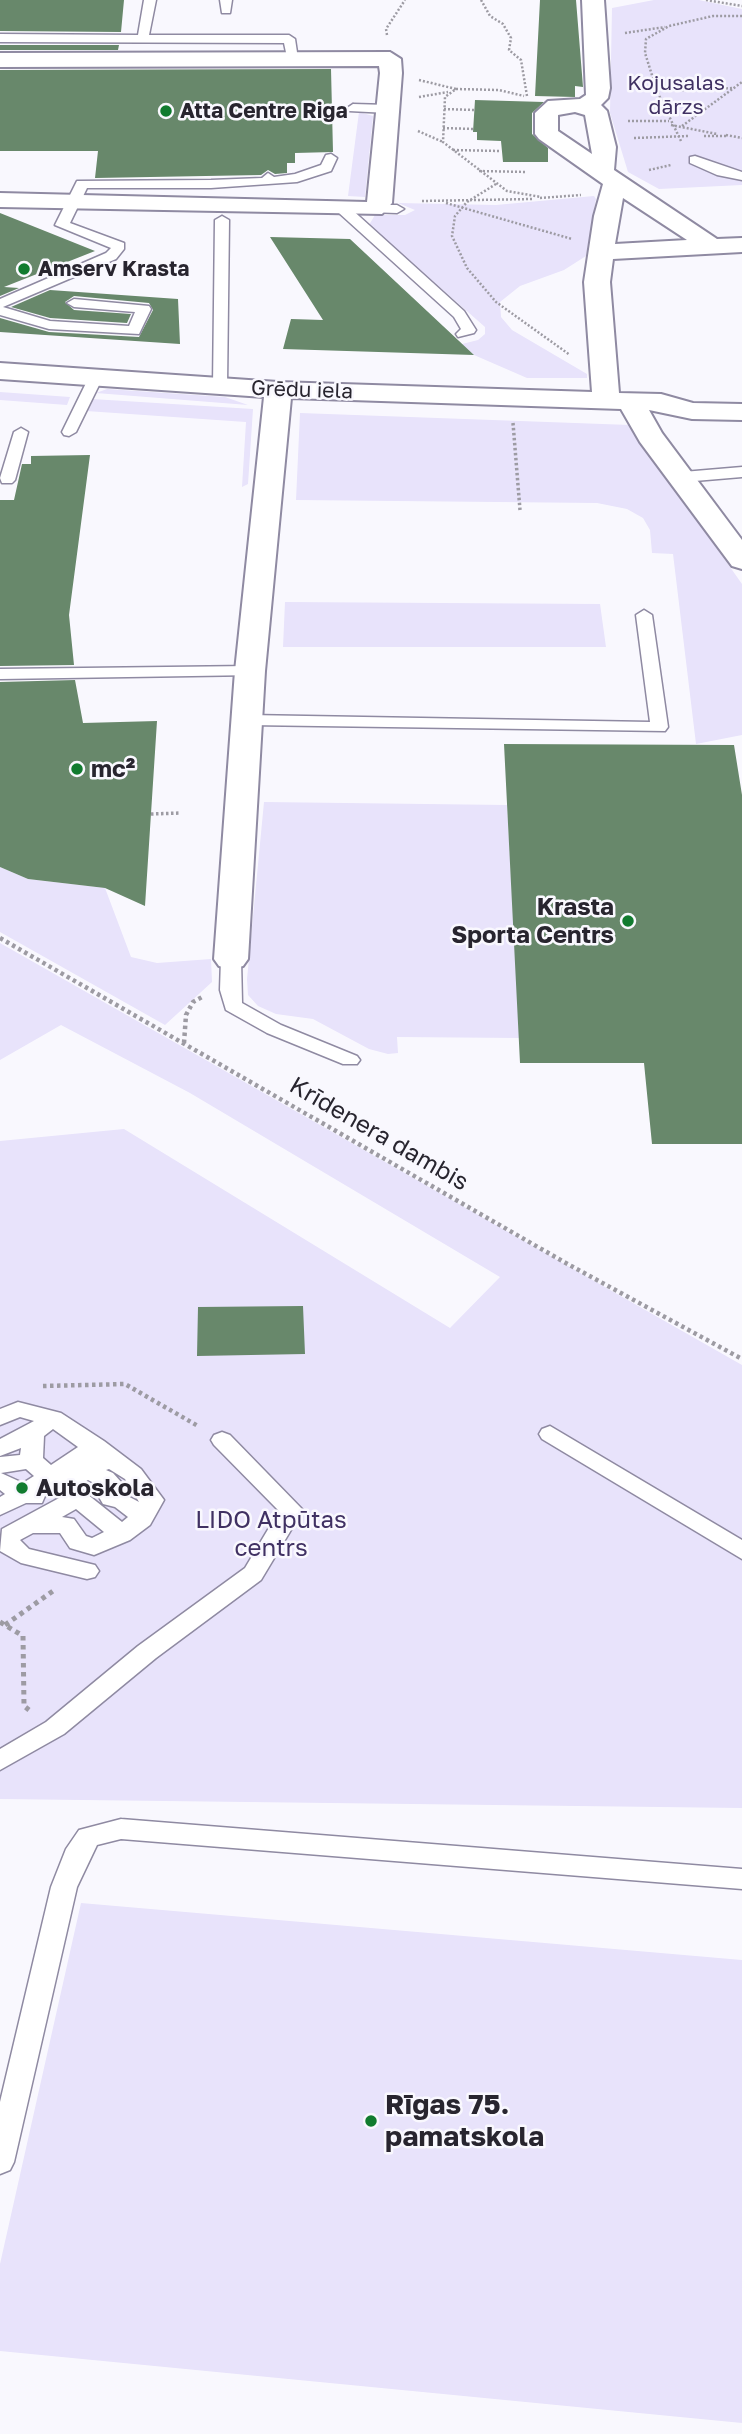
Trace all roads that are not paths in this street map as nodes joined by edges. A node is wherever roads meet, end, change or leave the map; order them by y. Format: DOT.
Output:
graph roads {
  1 [pos="150,0"];
  2 [pos="593,0"];
  3 [pos="0,38"];
  4 [pos="143,38"];
  5 [pos="292,59"];
  6 [pos="0,60"];
  7 [pos="584,107"];
  8 [pos="353,108"];
  9 [pos="388,109"];
  10 [pos="331,158"];
  11 [pos="695,160"];
  12 [pos="742,176"];
  13 [pos="610,182"];
  14 [pos="0,200"];
  15 [pos="75,202"];
  16 [pos="344,210"];
  17 [pos="222,220"];
  18 [pos="742,246"];
  19 [pos="713,247"];
  20 [pos="602,249"];
  21 [pos="74,303"];
  22 [pos="0,304"];
  23 [pos="0,311"];
  24 [pos="463,334"];
  25 [pos="0,370"];
  26 [pos="96,377"];
  27 [pos="220,386"];
  28 [pos="278,390"];
  29 [pos="605,391"];
  30 [pos="633,401"];
  31 [pos="742,412"];
  32 [pos="21,432"];
  33 [pos="69,432"];
  34 [pos="742,472"];
  35 [pos="683,477"];
  36 [pos="7,480"];
  37 [pos="742,560"];
  38 [pos="645,615"];
  39 [pos="250,671"];
  40 [pos="0,674"];
  41 [pos="249,720"];
  42 [pos="230,968"];
  43 [pos="350,1060"];
  44 [pos="0,1418"];
  45 [pos="53,1418"];
  46 [pos="33,1433"];
  47 [pos="550,1434"];
  48 [pos="222,1440"];
  49 [pos="0,1448"];
  50 [pos="104,1452"];
  51 [pos="31,1461"];
  52 [pos="0,1465"];
  53 [pos="88,1472"];
  54 [pos="0,1480"];
  55 [pos="64,1486"];
  56 [pos="29,1496"];
  57 [pos="0,1507"];
  58 [pos="143,1517"];
  59 [pos="31,1522"];
  60 [pos="122,1534"];
  61 [pos="742,1551"];
  62 [pos="87,1571"];
  63 [pos="0,1761"];
  64 [pos="742,1880"];
  65 [pos="0,2162"];
  1 -- 4 [label="lane"];
  2 -- 7 [label="street"];
  3 -- 4 [label="lane"];
  4 -- 5 [label="lane"];
  5 -- 6 [label="street"];
  5 -- 9 [label="street"];
  7 -- 13 [label="street"];
  7 -- 13 [label="street"];
  8 -- 9 [label="lane"];
  9 -- 16 [label="street"];
  10 -- 15 [label="lane"];
  11 -- 12 [label="lane"];
  13 -- 19 [label="street"];
  13 -- 20 [label="street"];
  14 -- 15 [label="street"];
  15 -- 16 [label="street"];
  15 -- 22 [label="lane"];
  16 -- 24 [label="lane"];
  17 -- 27 [label="lane"];
  18 -- 19 [label="street"];
  19 -- 20 [label="street"];
  20 -- 29 [label="street"];
  21 -- 23 [label="lane"];
  25 -- 26 [label="street, Grēdu iela"];
  26 -- 27 [label="street, Grēdu iela"];
  26 -- 33 [label="lane"];
  27 -- 28 [label="street, Grēdu iela"];
  28 -- 29 [label="street, Grēdu iela"];
  28 -- 39 [label="street"];
  29 -- 30 [label="street, Grēdu iela"];
  30 -- 31 [label="street, Grēdu iela"];
  30 -- 35 [label="street"];
  32 -- 36 [label="lane"];
  34 -- 35 [label="lane"];
  35 -- 37 [label="street"];
  38 -- 41 [label="lane"];
  39 -- 40 [label="lane"];
  39 -- 41 [label="street"];
  41 -- 42 [label="street"];
  42 -- 43 [label="lane"];
  44 -- 45 [label="lane"];
  45 -- 46 [label="lane"];
  45 -- 50 [label="lane"];
  46 -- 49 [label="lane"];
  46 -- 51 [label="lane"];
  47 -- 61 [label="lane"];
  48 -- 63 [label="lane"];
  50 -- 53 [label="lane"];
  50 -- 55 [label="lane"];
  50 -- 58 [label="lane"];
  51 -- 52 [label="lane"];
  51 -- 55 [label="lane"];
  53 -- 55 [label="lane"];
  53 -- 58 [label="lane"];
  54 -- 56 [label="lane"];
  55 -- 56 [label="lane"];
  55 -- 59 [label="lane"];
  55 -- 60 [label="lane"];
  56 -- 57 [label="lane"];
  56 -- 59 [label="lane"];
  58 -- 60 [label="lane"];
  59 -- 60 [label="lane"];
  59 -- 62 [label="lane"];
  64 -- 65 [label="lane"];
}
